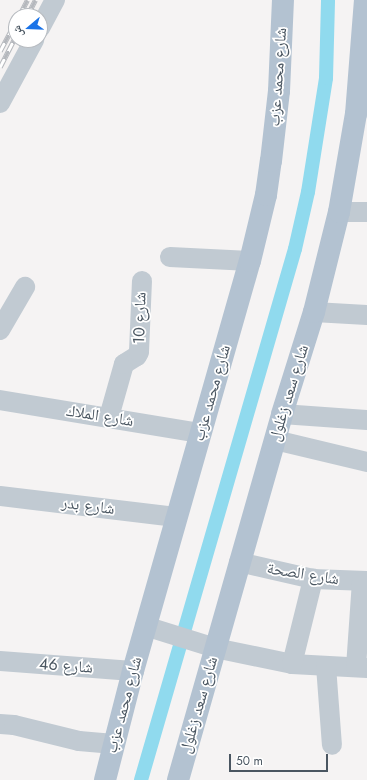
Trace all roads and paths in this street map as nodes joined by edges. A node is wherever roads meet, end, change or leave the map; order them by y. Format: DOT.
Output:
graph roads {
  1 [pos="55,0"];
  2 [pos="283,0"];
  3 [pos="365,0"];
  4 [pos="48,13"];
  5 [pos="30,48"];
  6 [pos="0,103"];
  7 [pos="339,212"];
  8 [pos="367,212"];
  9 [pos="170,258"];
  10 [pos="250,261"];
  11 [pos="142,281"];
  12 [pos="25,287"];
  13 [pos="314,312"];
  14 [pos="367,315"];
  15 [pos="0,330"];
  16 [pos="0,400"];
  17 [pos="282,414"];
  18 [pos="109,417"];
  19 [pos="367,420"];
  20 [pos="200,433"];
  21 [pos="275,440"];
  22 [pos="367,462"];
  23 [pos="0,496"];
  24 [pos="176,517"];
  25 [pos="239,562"];
  26 [pos="313,579"];
  27 [pos="364,581"];
  28 [pos="155,629"];
  29 [pos="207,645"];
  30 [pos="0,661"];
  31 [pos="292,664"];
  32 [pos="326,666"];
  33 [pos="361,667"];
  34 [pos="133,671"];
  35 [pos="0,724"];
  36 [pos="114,744"];
  37 [pos="332,745"];
  38 [pos="105,780"];
  39 [pos="178,780"];
  1 -- 4 [label="street"];
  2 -- 10 [label="main road, شارع محمد عزب"];
  3 -- 7 [label="main road, شارع سعد زغلول"];
  5 -- 6 [label="street"];
  7 -- 8 [label="street"];
  7 -- 13 [label="main road, شارع سعد زغلول"];
  9 -- 10 [label="street"];
  10 -- 20 [label="main road, شارع محمد عزب"];
  11 -- 18 [label="street, شارع 10"];
  12 -- 15 [label="street"];
  13 -- 14 [label="street"];
  13 -- 17 [label="main road, شارع سعد زغلول"];
  16 -- 18 [label="street, شارع الملاك"];
  17 -- 19 [label="street"];
  17 -- 21 [label="main road, شارع سعد زغلول"];
  18 -- 20 [label="street, شارع الملاك"];
  20 -- 24 [label="main road, شارع محمد عزب"];
  21 -- 22 [label="street"];
  21 -- 25 [label="main road, شارع سعد زغلول"];
  23 -- 24 [label="street, شارع بدر"];
  24 -- 28 [label="main road, شارع محمد عزب"];
  25 -- 26 [label="street, شارع الصحة"];
  25 -- 29 [label="main road, شارع سعد زغلول"];
  26 -- 27 [label="street, شارع الصحة"];
  26 -- 31 [label="street"];
  27 -- 33 [label="street"];
  28 -- 29 [label="street"];
  28 -- 34 [label="main road, شارع محمد عزب"];
  29 -- 31 [label="street"];
  29 -- 39 [label="main road, شارع سعد زغلول"];
  30 -- 34 [label="street, شارع 46"];
  31 -- 32 [label="street"];
  32 -- 33 [label="street"];
  32 -- 37 [label="street"];
  34 -- 36 [label="main road, شارع محمد عزب"];
  35 -- 36 [label="street"];
  36 -- 38 [label="main road, شارع محمد عزب"];
}
